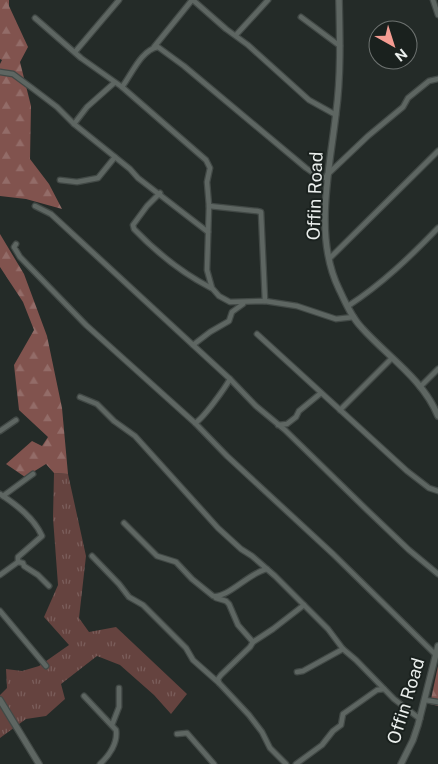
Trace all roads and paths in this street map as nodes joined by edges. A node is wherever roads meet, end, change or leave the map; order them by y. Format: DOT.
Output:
graph roads {
  1 [pos="119,0"];
  2 [pos="193,0"];
  3 [pos="268,0"];
  4 [pos="339,0"];
  5 [pos="433,0"];
  6 [pos="438,15"];
  7 [pos="302,17"];
  8 [pos="35,18"];
  9 [pos="236,35"];
  10 [pos="340,46"];
  11 [pos="152,49"];
  12 [pos="75,52"];
  13 [pos="0,72"];
  14 [pos="438,79"];
  15 [pos="114,83"];
  16 [pos="122,87"];
  17 [pos="336,115"];
  18 [pos="74,124"];
  19 [pos="438,151"];
  20 [pos="115,157"];
  21 [pos="327,177"];
  22 [pos="60,180"];
  23 [pos="160,194"];
  24 [pos="35,206"];
  25 [pos="209,206"];
  26 [pos="438,228"];
  27 [pos="208,232"];
  28 [pos="16,244"];
  29 [pos="330,258"];
  30 [pos="212,288"];
  31 [pos="265,302"];
  32 [pos="244,303"];
  33 [pos="348,306"];
  34 [pos="354,317"];
  35 [pos="257,334"];
  36 [pos="193,345"];
  37 [pos="392,358"];
  38 [pos="438,369"];
  39 [pos="230,379"];
  40 [pos="420,387"];
  41 [pos="320,393"];
  42 [pos="80,397"];
  43 [pos="340,410"];
  44 [pos="438,416"];
  45 [pos="16,420"];
  46 [pos="195,423"];
  47 [pos="278,424"];
  48 [pos="0,431"];
  49 [pos="33,474"];
  50 [pos="438,491"];
  51 [pos="1,495"];
  52 [pos="124,523"];
  53 [pos="92,556"];
  54 [pos="18,562"];
  55 [pos="267,568"];
  56 [pos="438,574"];
  57 [pos="0,575"];
  58 [pos="49,586"];
  59 [pos="214,596"];
  60 [pos="304,605"];
  61 [pos="0,612"];
  62 [pos="6,618"];
  63 [pos="0,622"];
  64 [pos="253,642"];
  65 [pos="438,646"];
  66 [pos="343,649"];
  67 [pos="436,655"];
  68 [pos="46,666"];
  69 [pos="297,672"];
  70 [pos="220,682"];
  71 [pos="119,688"];
  72 [pos="384,689"];
  73 [pos="84,696"];
  74 [pos="0,700"];
  75 [pos="425,700"];
  76 [pos="438,702"];
  77 [pos="420,719"];
  78 [pos="112,725"];
  79 [pos="177,734"];
  80 [pos="39,764"];
  81 [pos="100,764"];
  82 [pos="214,764"];
  83 [pos="286,764"];
  84 [pos="296,764"];
  85 [pos="401,764"];
  1 -- 12 [label="street"];
  2 -- 9 [label="street"];
  2 -- 11 [label="street"];
  3 -- 9 [label="street"];
  4 -- 10 [label="street, Offin Road"];
  5 -- 6 [label="street"];
  7 -- 10 [label="street"];
  8 -- 12 [label="street"];
  9 -- 17 [label="street"];
  10 -- 17 [label="street, Offin Road"];
  11 -- 16 [label="street"];
  11 -- 21 [label="street"];
  12 -- 15 [label="street"];
  13 -- 18 [label="street"];
  14 -- 21 [label="street"];
  15 -- 16 [label="street"];
  15 -- 18 [label="street"];
  16 -- 25 [label="street"];
  17 -- 21 [label="street, Offin Road"];
  18 -- 20 [label="street"];
  19 -- 29 [label="street"];
  20 -- 22 [label="street"];
  20 -- 23 [label="street"];
  21 -- 29 [label="street, Offin Road"];
  23 -- 27 [label="street"];
  23 -- 30 [label="street"];
  24 -- 36 [label="street"];
  25 -- 27 [label="street"];
  25 -- 31 [label="street"];
  26 -- 33 [label="street"];
  27 -- 30 [label="street"];
  28 -- 46 [label="street"];
  29 -- 33 [label="street, Offin Road"];
  30 -- 32 [label="street"];
  31 -- 32 [label="street"];
  31 -- 34 [label="street"];
  32 -- 36 [label="street"];
  33 -- 34 [label="street, Offin Road"];
  34 -- 37 [label="street, Offin Road"];
  35 -- 41 [label="street"];
  36 -- 39 [label="street"];
  37 -- 40 [label="street, Offin Road"];
  37 -- 43 [label="street"];
  38 -- 40 [label="street"];
  39 -- 46 [label="street"];
  39 -- 47 [label="street"];
  40 -- 44 [label="street, Offin Road"];
  41 -- 43 [label="street"];
  41 -- 47 [label="street"];
  42 -- 55 [label="street"];
  43 -- 50 [label="street"];
  45 -- 48 [label="street"];
  46 -- 67 [label="street"];
  47 -- 56 [label="street"];
  49 -- 51 [label="street"];
  51 -- 54 [label="street"];
  52 -- 59 [label="street"];
  53 -- 70 [label="street"];
  54 -- 57 [label="street"];
  54 -- 58 [label="street"];
  55 -- 59 [label="street"];
  55 -- 60 [label="street"];
  59 -- 64 [label="street"];
  60 -- 64 [label="street"];
  60 -- 66 [label="street"];
  61 -- 62 [label="street"];
  62 -- 63 [label="street"];
  62 -- 68 [label="street"];
  64 -- 70 [label="street"];
  65 -- 67 [label="street, Offin Road"];
  66 -- 69 [label="street"];
  66 -- 72 [label="street"];
  67 -- 75 [label="street, Offin Road"];
  70 -- 83 [label="street"];
  71 -- 78 [label="street"];
  72 -- 77 [label="street"];
  72 -- 84 [label="street"];
  73 -- 78 [label="street"];
  74 -- 80 [label="street"];
  75 -- 76 [label="street"];
  75 -- 77 [label="street, Offin Road"];
  77 -- 85 [label="street, Offin Road"];
  78 -- 81 [label="street"];
  79 -- 82 [label="street"];
}
